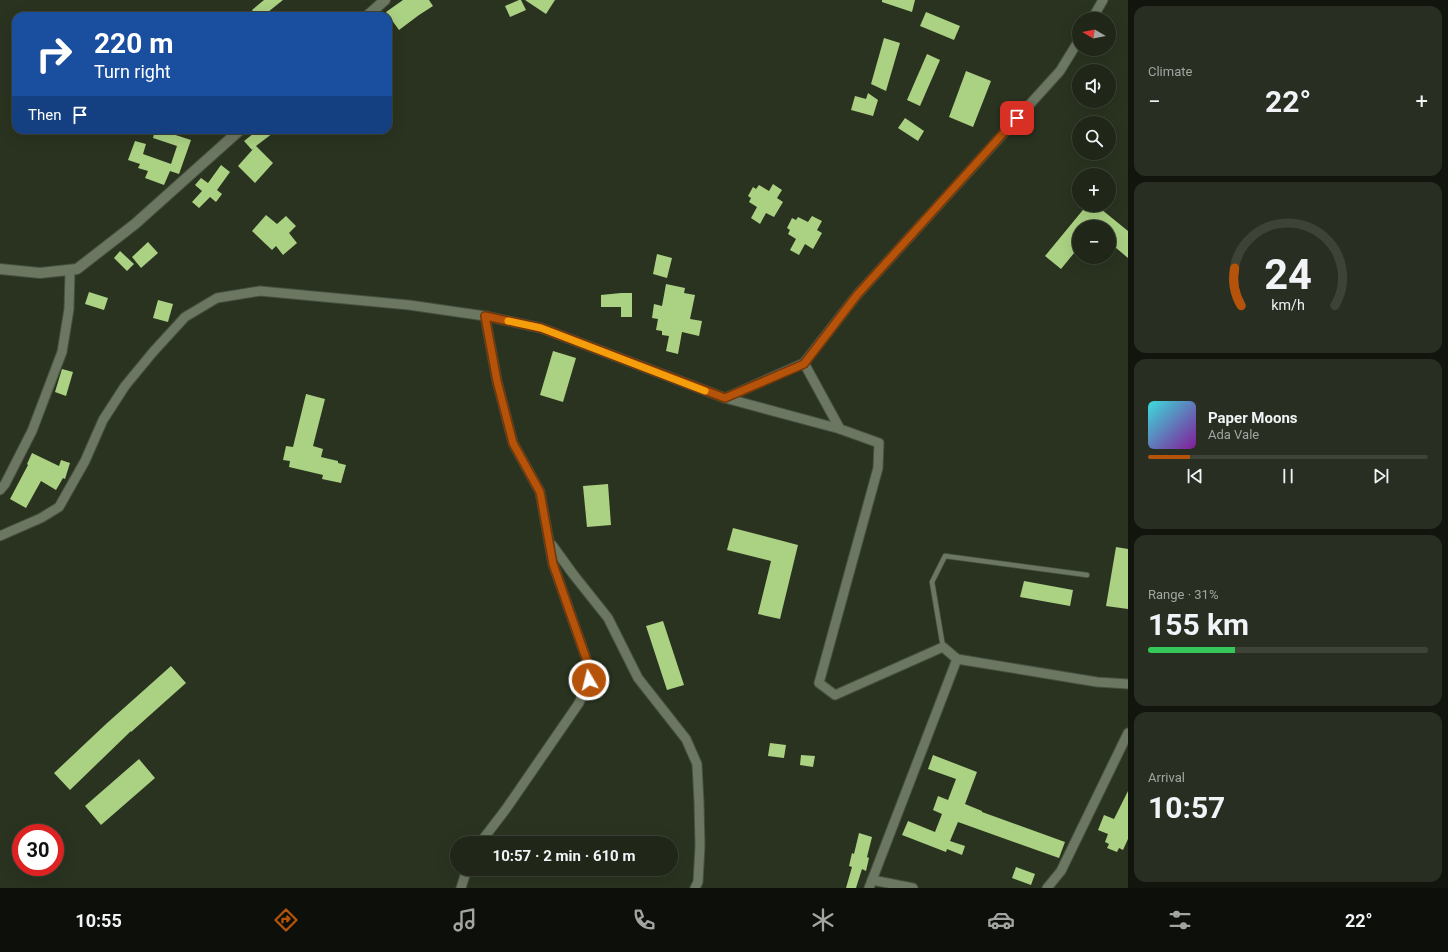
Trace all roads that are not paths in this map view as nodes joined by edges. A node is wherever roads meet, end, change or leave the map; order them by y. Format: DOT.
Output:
graph roads {
  1 [pos="385,0"];
  2 [pos="1103,0"];
  3 [pos="372,12"];
  4 [pos="1096,12"];
  5 [pos="1072,51"];
  6 [pos="236,134"];
  7 [pos="0,269"];
  8 [pos="70,270"];
  9 [pos="485,316"];
  10 [pos="804,364"];
  11 [pos="725,398"];
  12 [pos="840,429"];
  13 [pos="0,490"];
  14 [pos="0,536"];
  15 [pos="549,542"];
  16 [pos="1087,575"];
  17 [pos="943,647"];
  18 [pos="957,659"];
  19 [pos="1128,684"];
  20 [pos="1128,733"];
  21 [pos="485,836"];
  22 [pos="465,876"];
  23 [pos="870,884"];
  24 [pos="461,888"];
  25 [pos="695,888"];
  26 [pos="913,888"];
  27 [pos="1047,888"];
  1 -- 3 [label="street"];
  2 -- 4 [label="street"];
  5 -- 10 [label="street"];
  6 -- 8 [label="street"];
  7 -- 8 [label="street"];
  8 -- 13 [label="street"];
  9 -- 11 [label="street"];
  9 -- 14 [label="street"];
  9 -- 15 [label="street"];
  10 -- 11 [label="street"];
  10 -- 12 [label="street"];
  11 -- 12 [label="street"];
  12 -- 17 [label="street"];
  15 -- 21 [label="street"];
  15 -- 25 [label="street"];
  16 -- 17 [label="lane"];
  17 -- 18 [label="street"];
  18 -- 19 [label="street"];
  18 -- 23 [label="street"];
  20 -- 27 [label="street"];
  22 -- 24 [label="street"];
  23 -- 26 [label="street"];
}
